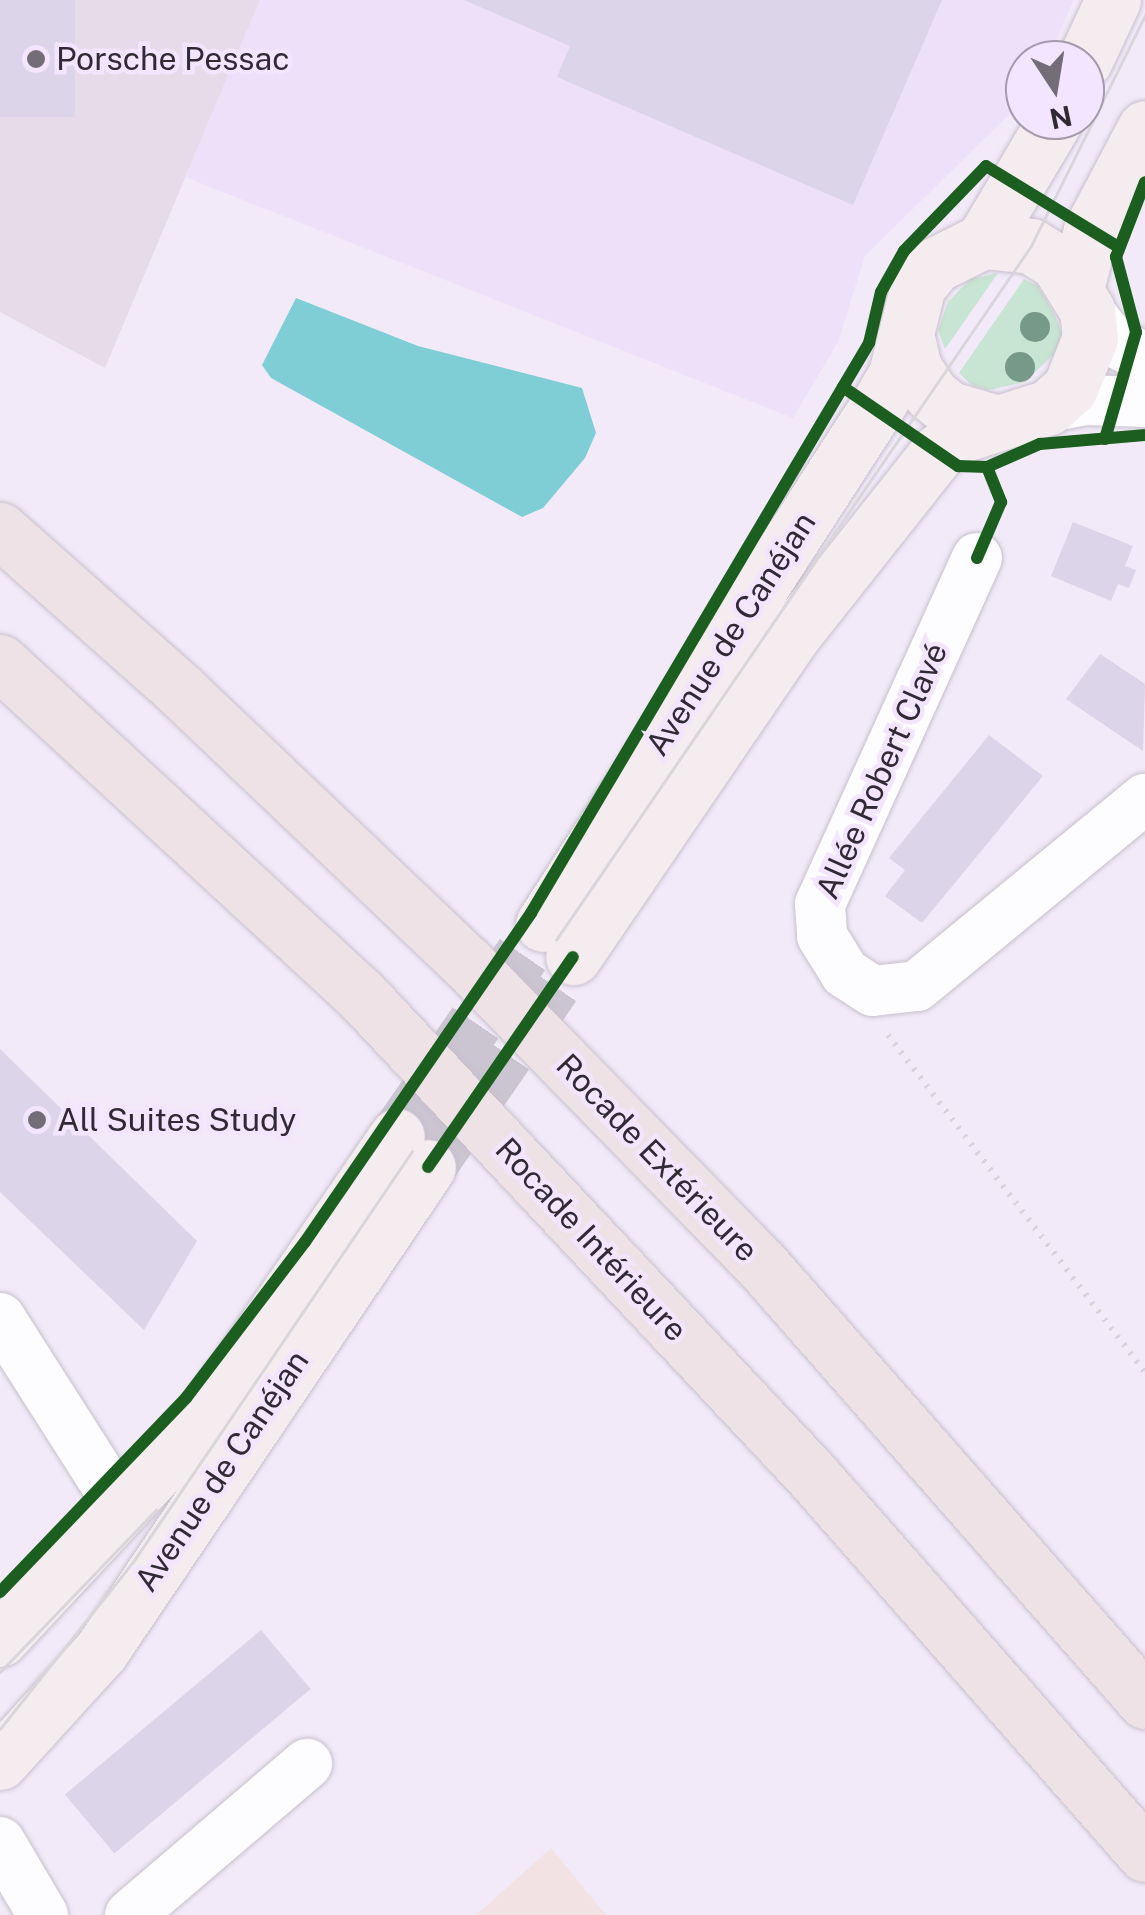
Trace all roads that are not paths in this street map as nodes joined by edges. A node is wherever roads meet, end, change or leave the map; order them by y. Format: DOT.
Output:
graph roads {
  1 [pos="1113,0"];
  2 [pos="1094,40"];
  3 [pos="1145,128"];
  4 [pos="1043,140"];
  5 [pos="983,241"];
  6 [pos="1082,298"];
  7 [pos="907,338"];
  8 [pos="1145,358"];
  9 [pos="1145,402"];
  10 [pos="1049,407"];
  11 [pos="994,422"];
  12 [pos="0,530"];
  13 [pos="977,558"];
  14 [pos="0,662"];
  15 [pos="1145,799"];
  16 [pos="0,1318"];
  17 [pos="127,1507"];
  18 [pos="0,1639"];
  19 [pos="1145,1701"];
  20 [pos="0,1762"];
  21 [pos="307,1764"];
  22 [pos="0,1842"];
  23 [pos="1145,1854"];
  24 [pos="42,1915"];
  25 [pos="130,1915"];
  1 -- 2 [label="main road"];
  3 -- 6 [label="main road"];
  4 -- 5 [label="main road"];
  5 -- 6 [label="main road"];
  5 -- 7 [label="main road, Avenue de Canéjan"];
  6 -- 8 [label="street"];
  6 -- 10 [label="main road"];
  7 -- 11 [label="main road"];
  7 -- 11 [label="main road, Avenue de Canéjan"];
  9 -- 10 [label="street"];
  10 -- 11 [label="main road, Avenue de Canéjan"];
  12 -- 19 [label="highway, Rocade Extérieure"];
  13 -- 15 [label="street, Allée Robert Clavé"];
  14 -- 23 [label="highway, Rocade Intérieure"];
  16 -- 17 [label="street"];
  17 -- 18 [label="main road, Avenue de Canéjan"];
  17 -- 20 [label="main road, Avenue de Canéjan"];
  21 -- 25 [label="street"];
  22 -- 24 [label="street"];
}
